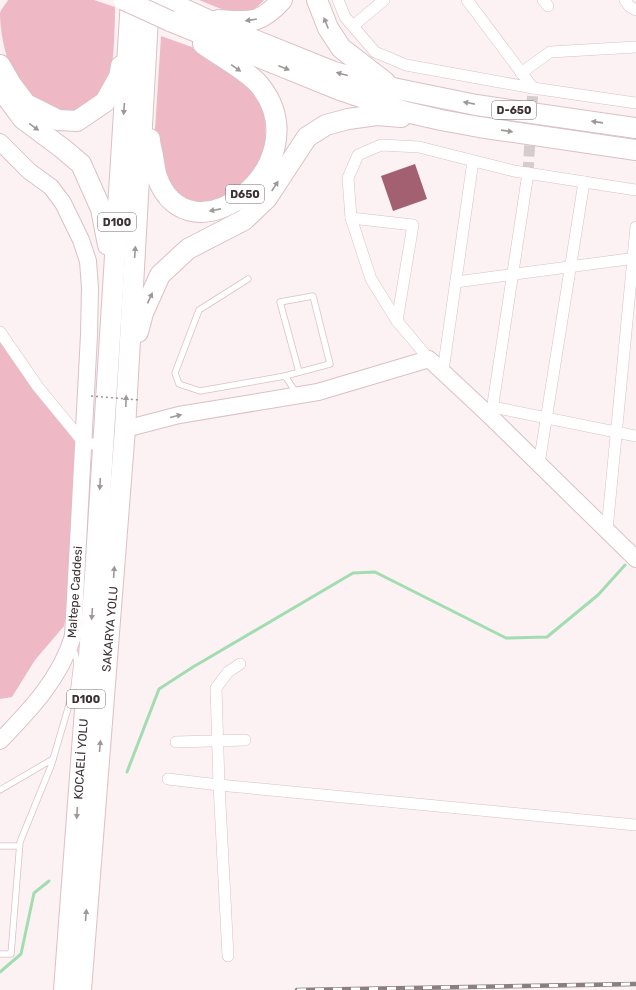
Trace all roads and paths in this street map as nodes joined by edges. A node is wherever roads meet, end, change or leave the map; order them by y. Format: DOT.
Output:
graph roads {
  1 [pos="149,0"];
  2 [pos="282,0"];
  3 [pos="317,0"];
  4 [pos="338,0"];
  5 [pos="384,0"];
  6 [pos="467,0"];
  7 [pos="625,0"];
  8 [pos="128,5"];
  9 [pos="169,9"];
  10 [pos="636,10"];
  11 [pos="205,20"];
  12 [pos="353,26"];
  13 [pos="636,47"];
  14 [pos="147,54"];
  15 [pos="0,65"];
  16 [pos="521,73"];
  17 [pos="0,88"];
  18 [pos="393,88"];
  19 [pos="533,88"];
  20 [pos="636,103"];
  21 [pos="441,120"];
  22 [pos="636,128"];
  23 [pos="1,145"];
  24 [pos="636,150"];
  25 [pos="473,161"];
  26 [pos="528,173"];
  27 [pos="584,182"];
  28 [pos="636,190"];
  29 [pos="351,218"];
  30 [pos="636,227"];
  31 [pos="634,258"];
  32 [pos="570,266"];
  33 [pos="513,274"];
  34 [pos="248,279"];
  35 [pos="456,282"];
  36 [pos="397,320"];
  37 [pos="0,332"];
  38 [pos="429,359"];
  39 [pos="443,371"];
  40 [pos="299,372"];
  41 [pos="127,375"];
  42 [pos="285,376"];
  43 [pos="91,396"];
  44 [pos="298,396"];
  45 [pos="140,400"];
  46 [pos="492,412"];
  47 [pos="546,419"];
  48 [pos="125,429"];
  49 [pos="616,431"];
  50 [pos="636,436"];
  51 [pos="93,444"];
  52 [pos="539,464"];
  53 [pos="607,530"];
  54 [pos="636,559"];
  55 [pos="70,650"];
  56 [pos="240,664"];
  57 [pos="245,740"];
  58 [pos="0,741"];
  59 [pos="218,741"];
  60 [pos="176,742"];
  61 [pos="53,759"];
  62 [pos="168,779"];
  63 [pos="219,785"];
  64 [pos="0,790"];
  65 [pos="636,825"];
  66 [pos="0,846"];
  67 [pos="19,846"];
  68 [pos="0,954"];
  69 [pos="75,954"];
  70 [pos="228,956"];
  71 [pos="64,990"];
  72 [pos="81,990"];
  1 -- 14 [label="highway, D100"];
  2 -- 11 [label="highway, D650, one-way"];
  18 -- 3 [label="highway, one-way"];
  4 -- 12 [label="street"];
  5 -- 12 [label="street"];
  6 -- 16 [label="street"];
  7 -- 10 [label="street"];
  8 -- 9 [label="highway, D650, bridge"];
  8 -- 15 [label="highway"];
  8 -- 51 [label="highway, D100, one-way"];
  9 -- 11 [label="highway, D650"];
  9 -- 14 [label="highway, D650, one-way"];
  9 -- 21 [label="highway, D650, one-way"];
  18 -- 11 [label="highway, D650, one-way"];
  12 -- 19 [label="street"];
  13 -- 16 [label="street"];
  41 -- 14 [label="highway, D100, one-way"];
  16 -- 19 [label="street"];
  17 -- 51 [label="highway, one-way"];
  22 -- 18 [label="highway, D-650, one-way"];
  19 -- 20 [label="street"];
  21 -- 24 [label="highway, D-650, one-way"];
  41 -- 21 [label="highway, D650, one-way"];
  23 -- 51 [label="street, Maltepe Caddesi"];
  25 -- 26 [label="street"];
  25 -- 29 [label="street"];
  25 -- 35 [label="street"];
  26 -- 27 [label="street"];
  26 -- 33 [label="street"];
  27 -- 28 [label="street"];
  27 -- 32 [label="street"];
  29 -- 36 [label="street"];
  29 -- 36 [label="street"];
  30 -- 31 [label="street"];
  31 -- 32 [label="street"];
  31 -- 49 [label="street"];
  32 -- 33 [label="street"];
  32 -- 47 [label="street"];
  33 -- 35 [label="street"];
  33 -- 46 [label="street"];
  34 -- 42 [label="lane"];
  35 -- 39 [label="street"];
  36 -- 38 [label="street"];
  37 -- 51 [label="street"];
  38 -- 39 [label="street"];
  38 -- 44 [label="street"];
  39 -- 46 [label="street"];
  40 -- 40 [label="lane"];
  40 -- 42 [label="lane"];
  48 -- 41 [label="highway, SAKARYA YOLU / D100, one-way"];
  42 -- 44 [label="lane"];
  43 -- 45 [label="path, bridge"];
  48 -- 44 [label="street, one-way"];
  46 -- 47 [label="street"];
  46 -- 52 [label="street"];
  47 -- 49 [label="street"];
  47 -- 52 [label="street"];
  69 -- 48 [label="highway, SAKARYA YOLU / D100, one-way"];
  49 -- 50 [label="street"];
  49 -- 53 [label="street"];
  51 -- 55 [label="street, Maltepe Caddesi"];
  51 -- 69 [label="highway, KOCAELİ YOLU / D100, one-way"];
  52 -- 53 [label="street"];
  53 -- 54 [label="street"];
  55 -- 58 [label="street, Maltepe Caddesi"];
  55 -- 61 [label="lane"];
  56 -- 59 [label="street"];
  57 -- 59 [label="street"];
  59 -- 60 [label="street"];
  59 -- 63 [label="street"];
  61 -- 64 [label="lane"];
  61 -- 67 [label="lane"];
  62 -- 63 [label="street"];
  63 -- 65 [label="street"];
  63 -- 70 [label="street"];
  66 -- 67 [label="lane"];
  67 -- 68 [label="lane"];
  69 -- 71 [label="highway, D100"];
  69 -- 72 [label="highway, D100"];
}
